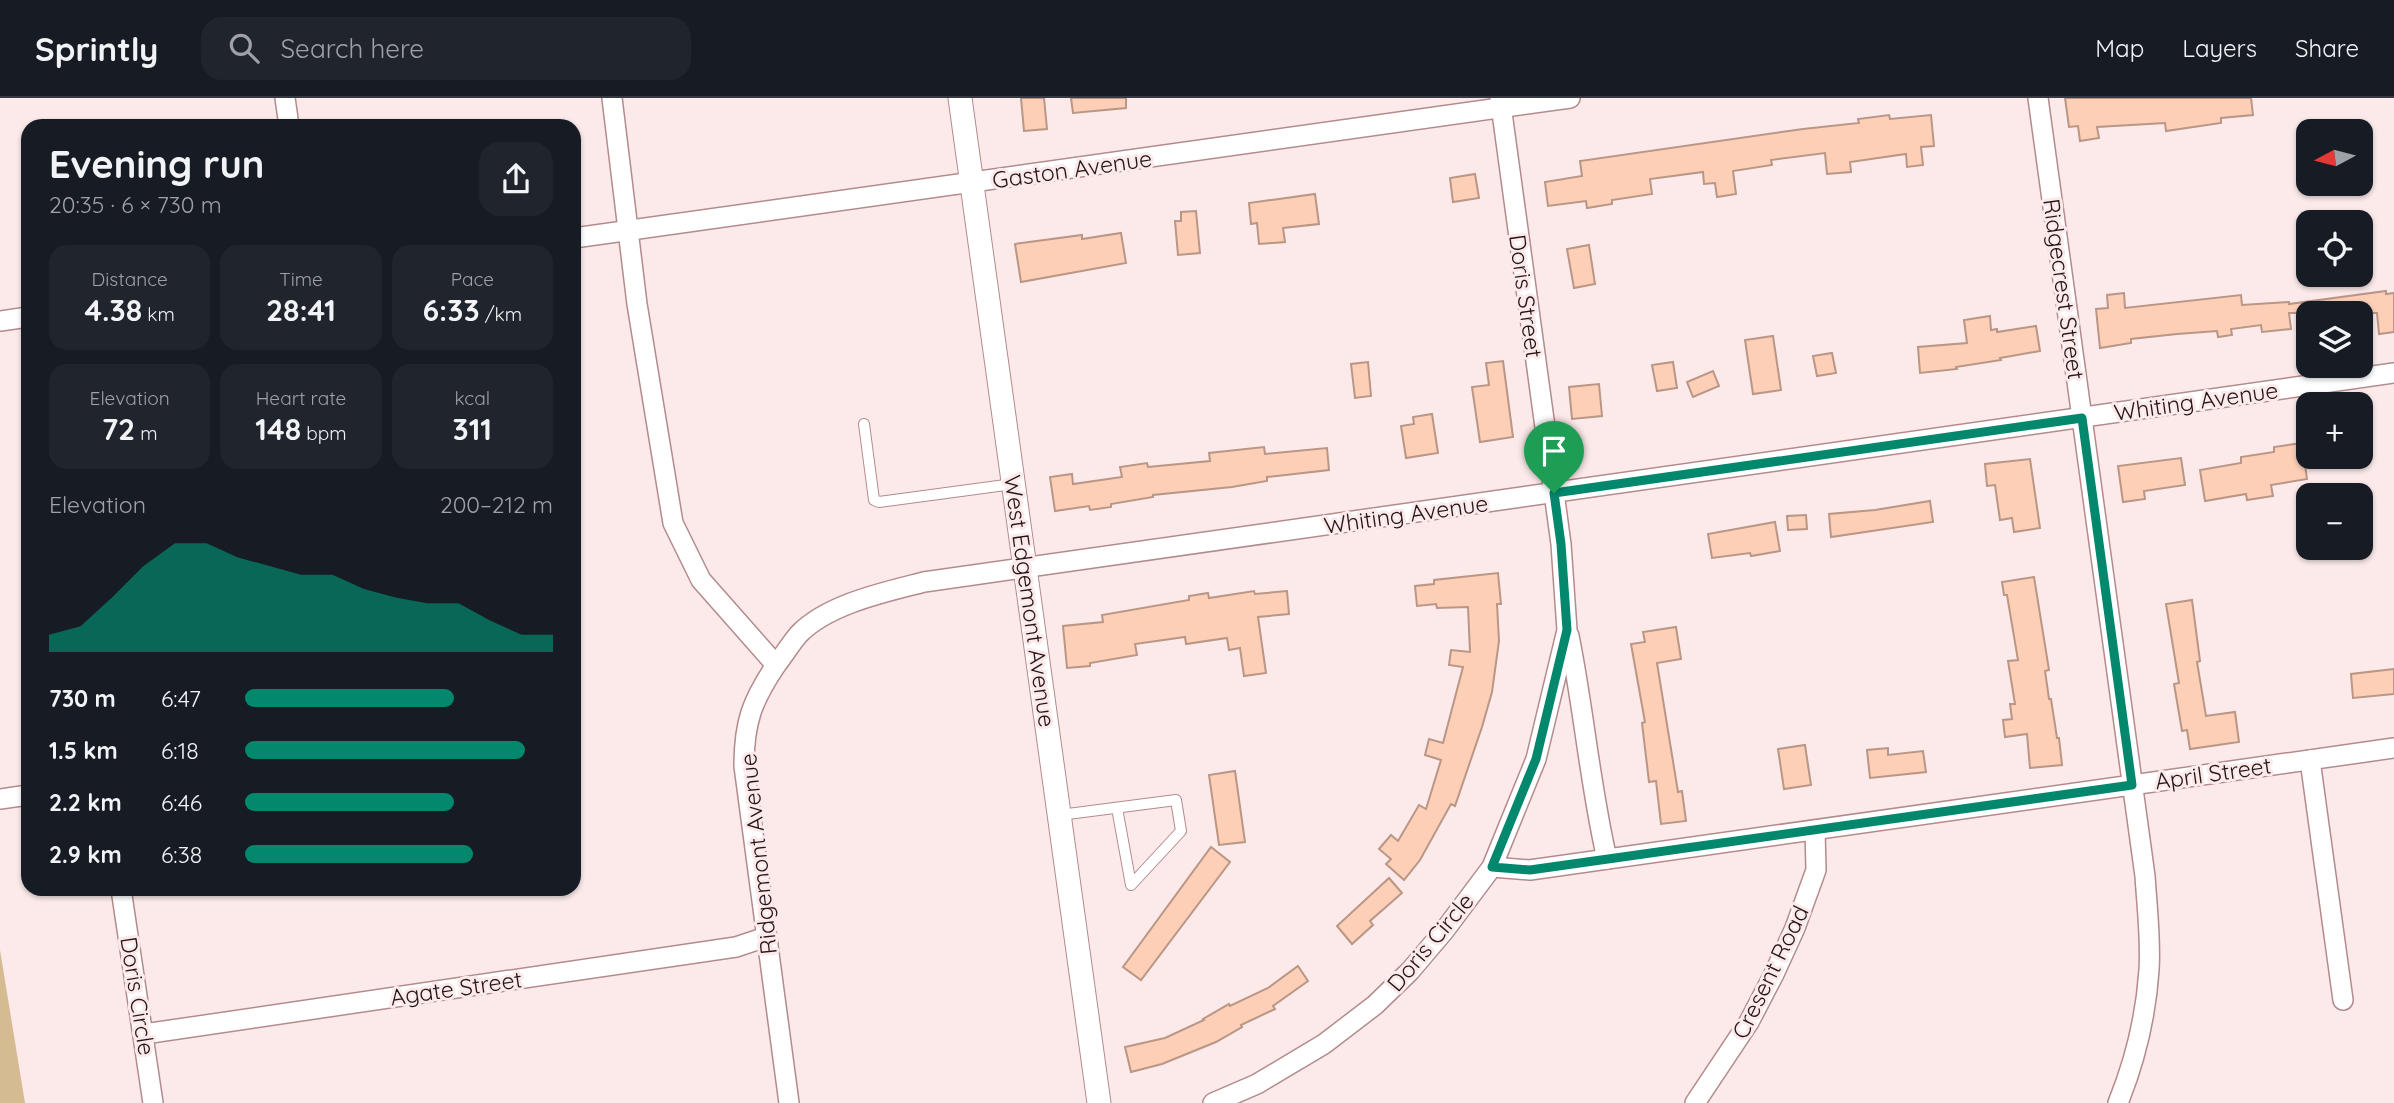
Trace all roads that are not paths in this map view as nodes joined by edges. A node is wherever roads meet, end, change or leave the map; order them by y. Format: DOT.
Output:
graph roads {
  1 [pos="285,98"];
  2 [pos="611,98"];
  3 [pos="960,98"];
  4 [pos="1570,98"];
  5 [pos="2038,98"];
  6 [pos="1500,103"];
  7 [pos="288,119"];
  8 [pos="972,183"];
  9 [pos="629,230"];
  10 [pos="581,236"];
  11 [pos="21,318"];
  12 [pos="0,321"];
  13 [pos="2394,373"];
  14 [pos="2082,418"];
  15 [pos="864,424"];
  16 [pos="1013,484"];
  17 [pos="1554,493"];
  18 [pos="1025,567"];
  19 [pos="1567,630"];
  20 [pos="776,665"];
  21 [pos="2394,748"];
  22 [pos="2310,760"];
  23 [pos="2132,785"];
  24 [pos="21,795"];
  25 [pos="0,799"];
  26 [pos="1117,808"];
  27 [pos="1059,815"];
  28 [pos="1815,830"];
  29 [pos="1607,859"];
  30 [pos="1492,867"];
  31 [pos="122,896"];
  32 [pos="766,937"];
  33 [pos="2343,1000"];
  34 [pos="144,1034"];
  35 [pos="153,1103"];
  36 [pos="789,1103"];
  37 [pos="1099,1103"];
  38 [pos="1213,1103"];
  39 [pos="1695,1103"];
  40 [pos="2118,1103"];
  1 -- 7 [label="street"];
  2 -- 9 [label="street"];
  3 -- 8 [label="street, West Edgemont Avenue"];
  4 -- 6 [label="street, Gaston Avenue"];
  5 -- 14 [label="street, Ridgecrest Street"];
  6 -- 8 [label="street, Gaston Avenue"];
  6 -- 17 [label="street, Doris Street"];
  8 -- 9 [label="street, Gaston Avenue"];
  8 -- 16 [label="street, West Edgemont Avenue"];
  9 -- 10 [label="street, Gaston Avenue"];
  9 -- 20 [label="street"];
  11 -- 12 [label="street"];
  13 -- 14 [label="street, Whiting Avenue"];
  14 -- 17 [label="street, Whiting Avenue"];
  14 -- 23 [label="street, Ridgecrest Street"];
  15 -- 16 [label="lane"];
  16 -- 18 [label="street, West Edgemont Avenue"];
  17 -- 18 [label="street, Whiting Avenue"];
  17 -- 19 [label="street, Doris Circle"];
  18 -- 20 [label="street, Whiting Avenue"];
  18 -- 27 [label="street, West Edgemont Avenue"];
  19 -- 29 [label="street"];
  19 -- 30 [label="street, Doris Circle"];
  20 -- 32 [label="street, Ridgemont Avenue"];
  21 -- 22 [label="street, April Street"];
  22 -- 23 [label="street, April Street"];
  22 -- 33 [label="street"];
  23 -- 28 [label="street, April Street"];
  23 -- 40 [label="street, Ridgecrest Street"];
  24 -- 25 [label="street"];
  26 -- 26 [label="lane"];
  26 -- 27 [label="lane"];
  27 -- 37 [label="street, West Edgemont Avenue"];
  28 -- 29 [label="street, April Street"];
  28 -- 39 [label="street, Cresent Road"];
  29 -- 30 [label="street, April Street"];
  30 -- 38 [label="street, Doris Circle"];
  31 -- 34 [label="street, Doris Circle"];
  32 -- 34 [label="street, Agate Street"];
  32 -- 36 [label="street, Ridgemont Avenue"];
  34 -- 35 [label="street, Doris Circle"];
}
